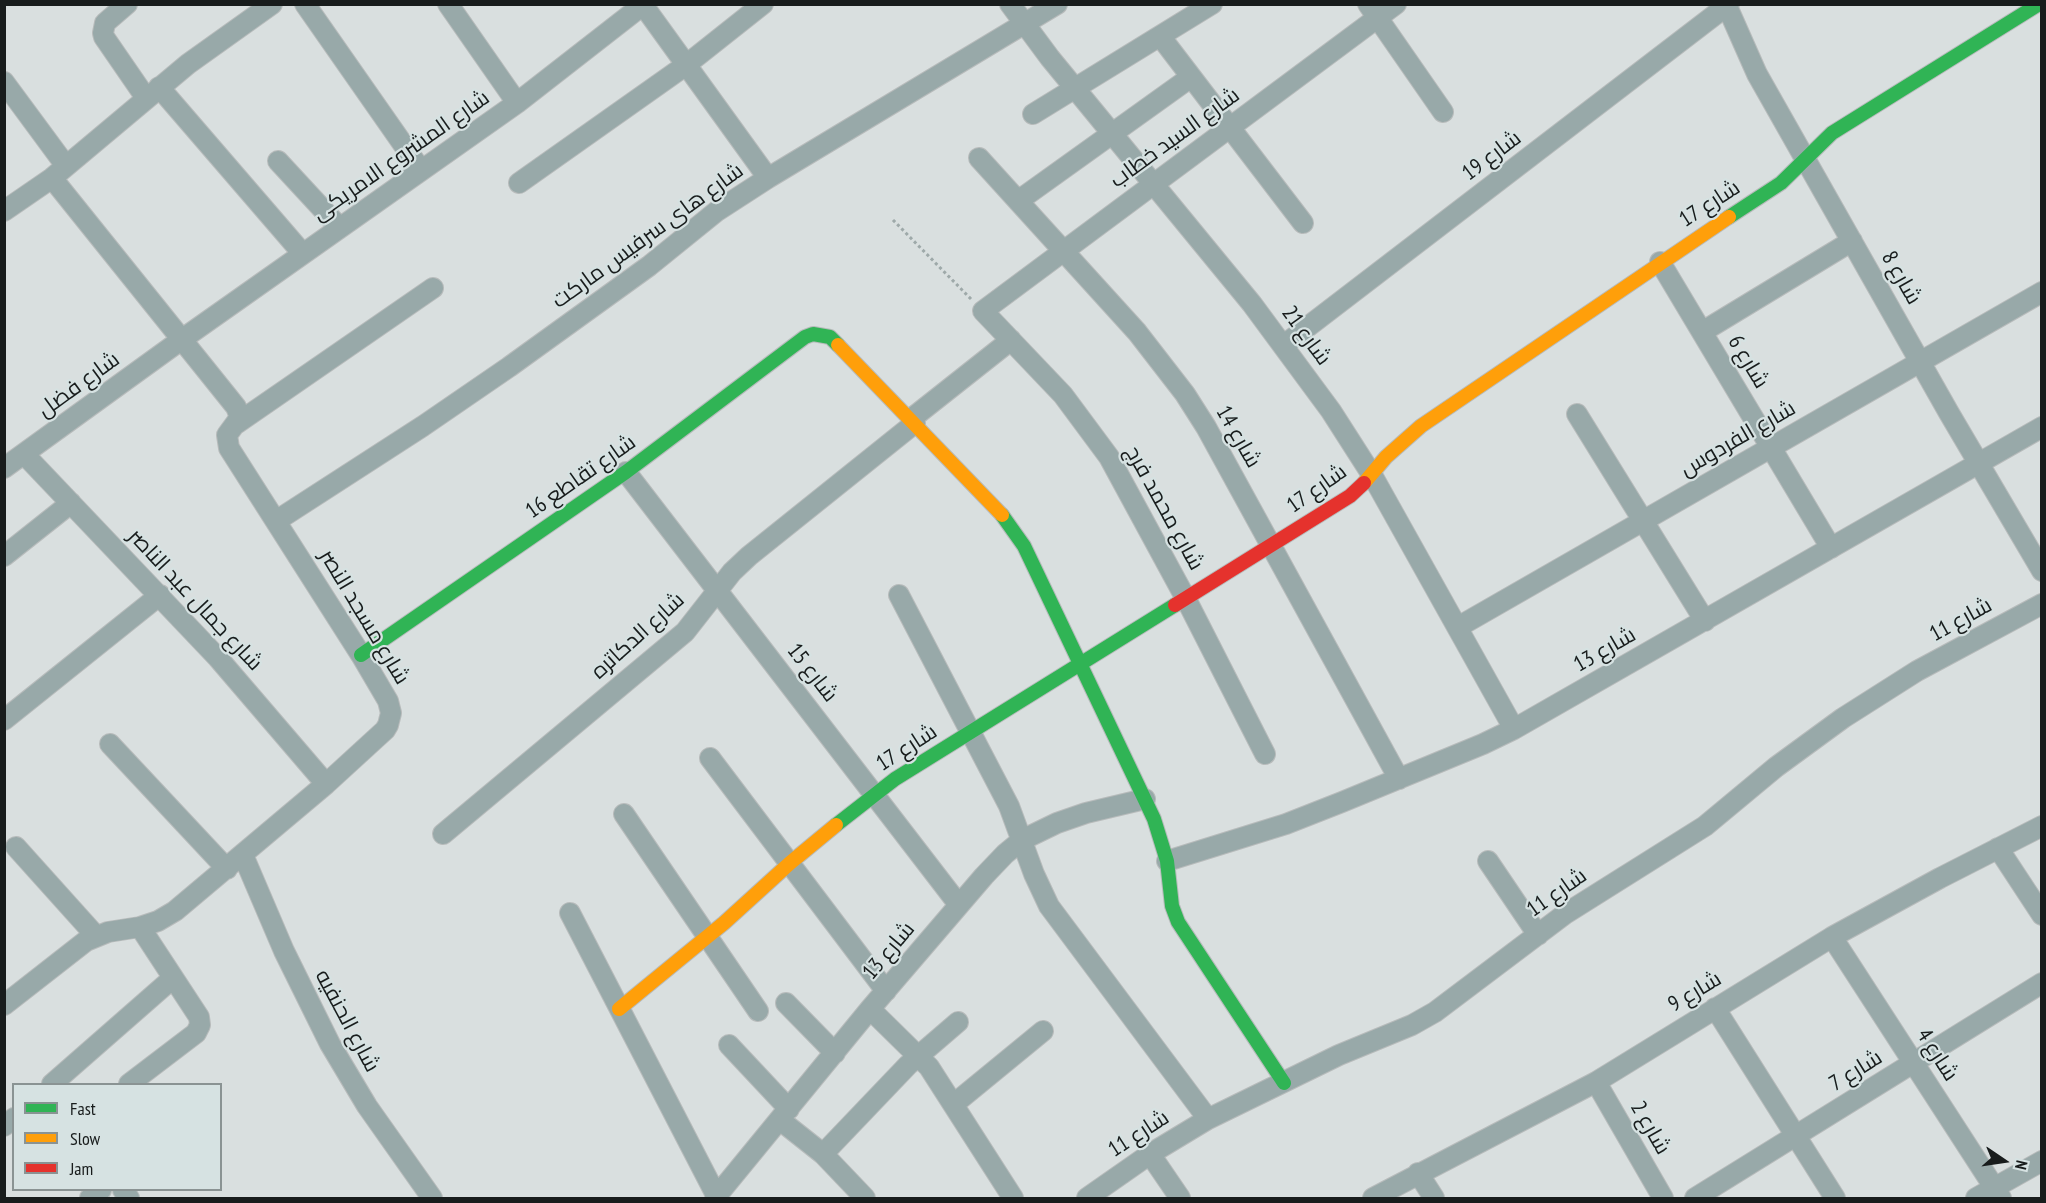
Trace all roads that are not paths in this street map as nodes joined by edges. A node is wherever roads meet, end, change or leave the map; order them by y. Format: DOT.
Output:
graph roads {
  1 [pos="127,4"];
  2 [pos="272,4"];
  3 [pos="305,4"];
  4 [pos="448,4"];
  5 [pos="763,4"];
  6 [pos="1010,4"];
  7 [pos="1058,4"];
  8 [pos="1212,4"];
  9 [pos="1396,4"];
  10 [pos="2039,4"];
  11 [pos="643,5"];
  12 [pos="1727,5"];
  13 [pos="1373,12"];
  14 [pos="1024,25"];
  15 [pos="1160,36"];
  16 [pos="686,65"];
  17 [pos="1191,76"];
  18 [pos="4,82"];
  19 [pos="1074,88"];
  20 [pos="153,92"];
  21 [pos="516,103"];
  22 [pos="1443,112"];
  23 [pos="1032,114"];
  24 [pos="1230,128"];
  25 [pos="1112,134"];
  26 [pos="979,158"];
  27 [pos="1806,159"];
  28 [pos="278,160"];
  29 [pos="422,170"];
  30 [pos="59,172"];
  31 [pos="768,178"];
  32 [pos="519,183"];
  33 [pos="1153,184"];
  34 [pos="1018,201"];
  35 [pos="4,211"];
  36 [pos="1303,223"];
  37 [pos="340,228"];
  38 [pos="1852,241"];
  39 [pos="1063,251"];
  40 [pos="303,254"];
  41 [pos="1660,262"];
  42 [pos="433,288"];
  43 [pos="2042,292"];
  44 [pos="983,311"];
  45 [pos="1702,332"];
  46 [pos="181,340"];
  47 [pos="1011,340"];
  48 [pos="1284,345"];
  49 [pos="1920,362"];
  50 [pos="1577,414"];
  51 [pos="913,421"];
  52 [pos="236,424"];
  53 [pos="2042,428"];
  54 [pos="1770,447"];
  55 [pos="24,454"];
  56 [pos="1978,464"];
  57 [pos="4,468"];
  58 [pos="626,472"];
  59 [pos="1372,475"];
  60 [pos="71,503"];
  61 [pos="276,520"];
  62 [pos="1642,521"];
  63 [pos="1271,546"];
  64 [pos="1831,548"];
  65 [pos="4,556"];
  66 [pos="2042,571"];
  67 [pos="718,591"];
  68 [pos="160,595"];
  69 [pos="899,595"];
  70 [pos="1186,599"];
  71 [pos="2042,604"];
  72 [pos="1705,621"];
  73 [pos="1458,627"];
  74 [pos="361,655"];
  75 [pos="1081,665"];
  76 [pos="4,720"];
  77 [pos="1515,729"];
  78 [pos="969,733"];
  79 [pos="110,744"];
  80 [pos="1265,754"];
  81 [pos="710,758"];
  82 [pos="1399,779"];
  83 [pos="326,784"];
  84 [pos="875,794"];
  85 [pos="1145,799"];
  86 [pos="624,814"];
  87 [pos="2042,826"];
  88 [pos="443,834"];
  89 [pos="1022,840"];
  90 [pos="16,847"];
  91 [pos="1998,848"];
  92 [pos="243,855"];
  93 [pos="1167,861"];
  94 [pos="1488,861"];
  95 [pos="790,863"];
  96 [pos="227,869"];
  97 [pos="959,905"];
  98 [pos="570,913"];
  99 [pos="2042,915"];
  100 [pos="140,927"];
  101 [pos="1539,935"];
  102 [pos="96,936"];
  103 [pos="707,937"];
  104 [pos="1832,937"];
  105 [pos="173,978"];
  106 [pos="2042,983"];
  107 [pos="886,990"];
  108 [pos="6,1000"];
  109 [pos="786,1003"];
  110 [pos="1715,1008"];
  111 [pos="619,1009"];
  112 [pos="870,1009"];
  113 [pos="758,1011"];
  114 [pos="958,1022"];
  115 [pos="1043,1031"];
  116 [pos="729,1046"];
  117 [pos="835,1053"];
  118 [pos="919,1055"];
  119 [pos="1914,1063"];
  120 [pos="1596,1082"];
  121 [pos="53,1083"];
  122 [pos="130,1083"];
  123 [pos="1284,1083"];
  124 [pos="954,1104"];
  125 [pos="784,1114"];
  126 [pos="1208,1119"];
  127 [pos="1796,1136"];
  128 [pos="823,1154"];
  129 [pos="1150,1154"];
  130 [pos="2042,1161"];
  131 [pos="1418,1173"];
  132 [pos="1998,1193"];
  133 [pos="432,1198"];
  134 [pos="716,1198"];
  135 [pos="865,1198"];
  136 [pos="1013,1198"];
  137 [pos="1088,1198"];
  138 [pos="1180,1198"];
  139 [pos="1372,1198"];
  140 [pos="1434,1198"];
  141 [pos="1663,1198"];
  142 [pos="1695,1198"];
  143 [pos="1835,1198"];
  144 [pos="1976,1198"];
  1 -- 20 [label="street"];
  2 -- 20 [label="street"];
  3 -- 29 [label="street"];
  4 -- 21 [label="street"];
  5 -- 16 [label="street"];
  6 -- 14 [label="street, شارع 21"];
  7 -- 14 [label="street, شارع هاى سرفيس ماركت"];
  8 -- 15 [label="street"];
  9 -- 13 [label="street, شارع السيد خطاب"];
  10 -- 27 [label="street, شارع 17"];
  11 -- 16 [label="street"];
  11 -- 21 [label="street, شارع المشروع الامريكى"];
  12 -- 27 [label="street, شارع 8"];
  12 -- 48 [label="street, شارع 19"];
  13 -- 22 [label="street"];
  13 -- 24 [label="street, شارع السيد خطاب"];
  14 -- 19 [label="street, شارع 21"];
  14 -- 31 [label="street, شارع هاى سرفيس ماركت"];
  15 -- 17 [label="street"];
  15 -- 19 [label="street"];
  16 -- 31 [label="street"];
  16 -- 32 [label="street"];
  17 -- 24 [label="street"];
  17 -- 25 [label="street"];
  18 -- 30 [label="street, شارع مسجد النصر"];
  19 -- 23 [label="street"];
  19 -- 25 [label="street, شارع 21"];
  20 -- 30 [label="street"];
  20 -- 40 [label="street"];
  21 -- 29 [label="street, شارع المشروع الامريكى"];
  24 -- 33 [label="street, شارع السيد خطاب"];
  24 -- 36 [label="street"];
  25 -- 33 [label="street, شارع 21"];
  25 -- 34 [label="street"];
  26 -- 34 [label="street, شارع 14"];
  27 -- 38 [label="street, شارع 8"];
  27 -- 41 [label="street, شارع 17"];
  28 -- 37 [label="street"];
  29 -- 37 [label="street, شارع المشروع الامريكى"];
  30 -- 35 [label="street"];
  30 -- 46 [label="street, شارع مسجد النصر"];
  31 -- 61 [label="street, شارع هاى سرفيس ماركت"];
  33 -- 39 [label="street, شارع السيد خطاب"];
  33 -- 48 [label="street, شارع 21"];
  34 -- 39 [label="street, شارع 14"];
  37 -- 40 [label="street, شارع المشروع الامريكى"];
  38 -- 45 [label="street"];
  38 -- 49 [label="street, شارع 8"];
  39 -- 44 [label="street, شارع السيد خطاب"];
  39 -- 63 [label="street, شارع 14"];
  40 -- 46 [label="street, شارع المشروع الامريكى"];
  41 -- 45 [label="street, شارع 6"];
  41 -- 59 [label="street, شارع 17"];
  42 -- 52 [label="street"];
  43 -- 49 [label="street, شارع الفردوس"];
  44 -- 47 [label="street, شارع محمد فرج"];
  45 -- 54 [label="street, شارع 6"];
  46 -- 52 [label="street, شارع مسجد النصر"];
  46 -- 55 [label="street, شارع فضل"];
  47 -- 51 [label="street, شارع الدكاتره"];
  47 -- 70 [label="street, شارع محمد فرج"];
  48 -- 59 [label="street, شارع 21"];
  49 -- 54 [label="street, شارع الفردوس"];
  49 -- 56 [label="street, شارع 8"];
  50 -- 62 [label="street"];
  51 -- 58 [label="street, شارع تقاطع 16"];
  51 -- 67 [label="street, شارع الدكاتره"];
  51 -- 75 [label="street"];
  52 -- 61 [label="street, شارع مسجد النصر"];
  53 -- 56 [label="street, شارع 13"];
  54 -- 62 [label="street, شارع الفردوس"];
  54 -- 64 [label="street, شارع 6"];
  55 -- 57 [label="street, شارع فضل"];
  55 -- 60 [label="street, شارع جمال عبد الناصر"];
  56 -- 64 [label="street, شارع 13"];
  56 -- 66 [label="street, شارع 8"];
  58 -- 67 [label="street, شارع 15"];
  58 -- 74 [label="street, شارع تقاطع 16"];
  59 -- 63 [label="street, شارع 17"];
  59 -- 73 [label="street, شارع 21"];
  60 -- 65 [label="street"];
  60 -- 68 [label="street, شارع جمال عبد الناصر"];
  61 -- 74 [label="street, شارع مسجد النصر"];
  62 -- 72 [label="street"];
  62 -- 73 [label="street, شارع الفردوس"];
  63 -- 70 [label="street, شارع 17"];
  63 -- 82 [label="street, شارع 14"];
  64 -- 72 [label="street, شارع 13"];
  67 -- 84 [label="street, شارع 15"];
  67 -- 88 [label="street, شارع الدكاتره"];
  68 -- 76 [label="street"];
  68 -- 83 [label="street, شارع جمال عبد الناصر"];
  69 -- 78 [label="street"];
  70 -- 75 [label="street, شارع 17"];
  70 -- 80 [label="street, شارع محمد فرج"];
  71 -- 101 [label="street, شارع 11"];
  72 -- 77 [label="street, شارع 13"];
  73 -- 77 [label="street, شارع 21"];
  74 -- 83 [label="street, شارع مسجد النصر"];
  75 -- 78 [label="street, شارع 17"];
  75 -- 85 [label="street"];
  77 -- 82 [label="street, شارع 13"];
  78 -- 84 [label="street, شارع 17"];
  78 -- 89 [label="street"];
  79 -- 96 [label="street"];
  81 -- 95 [label="street"];
  82 -- 93 [label="street, شارع 13"];
  83 -- 92 [label="street, شارع مسجد النصر"];
  84 -- 95 [label="street, شارع 17"];
  84 -- 97 [label="street, شارع 15"];
  85 -- 89 [label="street, شارع 13"];
  85 -- 93 [label="street"];
  86 -- 103 [label="street"];
  87 -- 91 [label="street, شارع 9"];
  89 -- 97 [label="street, شارع 13"];
  89 -- 126 [label="street"];
  90 -- 102 [label="street"];
  91 -- 99 [label="street"];
  91 -- 104 [label="street, شارع 9"];
  92 -- 96 [label="street, شارع مسجد النصر"];
  92 -- 133 [label="street, شارع الحنفيه"];
  93 -- 123 [label="street"];
  94 -- 101 [label="street"];
  95 -- 103 [label="street, شارع 17"];
  95 -- 107 [label="street"];
  96 -- 100 [label="street, شارع مسجد النصر"];
  97 -- 107 [label="street, شارع 13"];
  98 -- 111 [label="street"];
  100 -- 102 [label="street, شارع مسجد النصر"];
  100 -- 105 [label="street"];
  101 -- 123 [label="street, شارع 11"];
  102 -- 108 [label="street, شارع مسجد النصر"];
  103 -- 111 [label="street, شارع 17"];
  103 -- 113 [label="street"];
  104 -- 110 [label="street, شارع 9"];
  104 -- 119 [label="street, شارع 4"];
  105 -- 121 [label="street"];
  105 -- 122 [label="street"];
  106 -- 119 [label="street, شارع 7"];
  107 -- 112 [label="street, شارع 13"];
  109 -- 117 [label="street"];
  110 -- 120 [label="street, شارع 9"];
  110 -- 127 [label="street"];
  111 -- 134 [label="street"];
  112 -- 117 [label="street, شارع 13"];
  112 -- 118 [label="street"];
  114 -- 118 [label="street"];
  115 -- 124 [label="street"];
  116 -- 125 [label="street"];
  117 -- 125 [label="street, شارع 13"];
  118 -- 124 [label="street"];
  118 -- 128 [label="street"];
  119 -- 127 [label="street, شارع 7"];
  119 -- 132 [label="street, شارع 4"];
  120 -- 131 [label="street, شارع 9"];
  120 -- 141 [label="street, شارع 2"];
  123 -- 126 [label="street, شارع 11"];
  124 -- 136 [label="street"];
  125 -- 128 [label="street"];
  125 -- 134 [label="street, شارع 13"];
  126 -- 129 [label="street, شارع 11"];
  127 -- 142 [label="street, شارع 7"];
  127 -- 143 [label="street"];
  128 -- 135 [label="street"];
  129 -- 137 [label="street, شارع 11"];
  129 -- 138 [label="street"];
  130 -- 132 [label="street"];
  131 -- 139 [label="street, شارع 9"];
  131 -- 140 [label="street"];
  132 -- 144 [label="street"];
}
